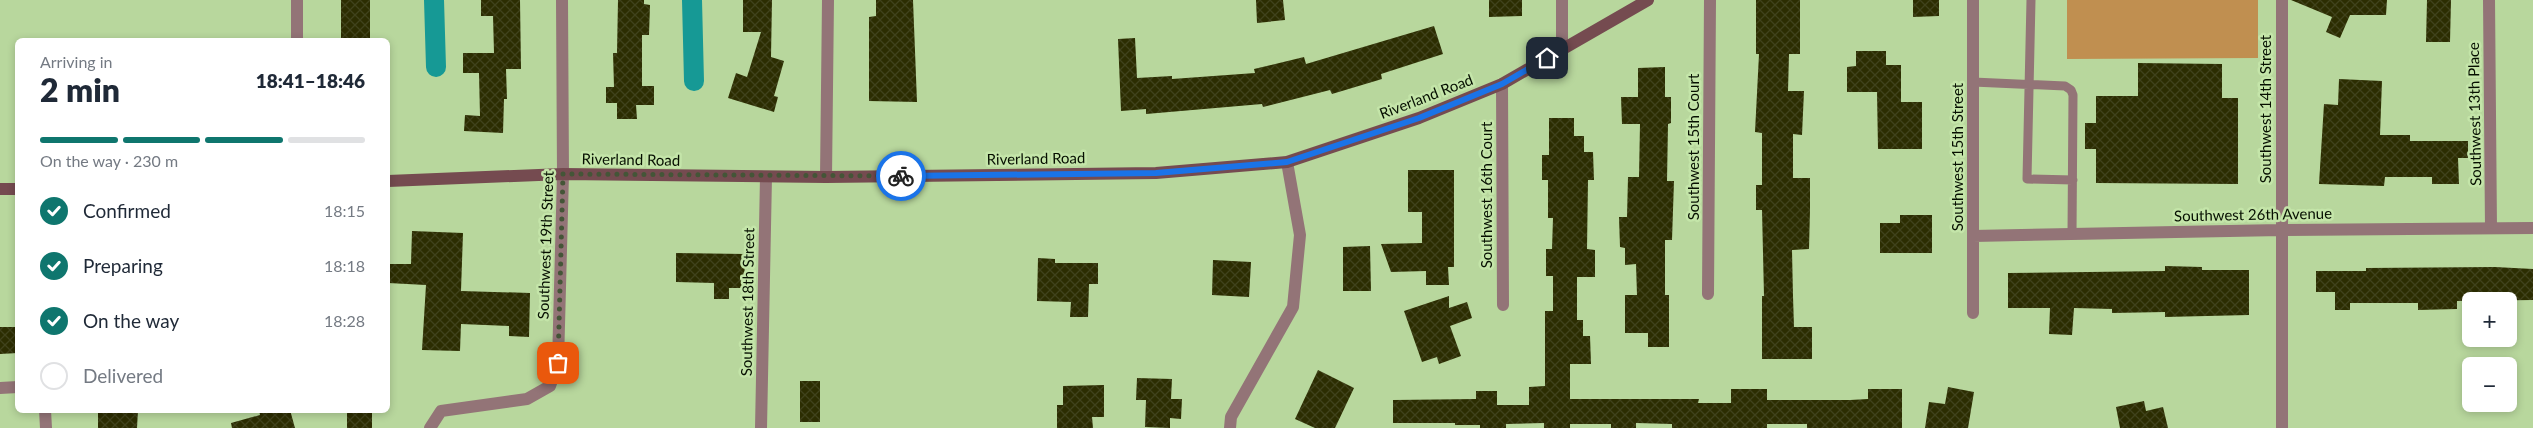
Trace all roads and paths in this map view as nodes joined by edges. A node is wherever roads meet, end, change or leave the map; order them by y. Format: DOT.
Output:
graph roads {
  1 [pos="297,0"];
  2 [pos="562,0"];
  3 [pos="828,0"];
  4 [pos="1562,0"];
  5 [pos="1648,0"];
  6 [pos="1710,0"];
  7 [pos="1973,0"];
  8 [pos="2031,0"];
  9 [pos="2282,0"];
  10 [pos="2489,0"];
  11 [pos="297,38"];
  12 [pos="1562,49"];
  13 [pos="1973,82"];
  14 [pos="1502,84"];
  15 [pos="2029,85"];
  16 [pos="1287,162"];
  17 [pos="563,174"];
  18 [pos="766,177"];
  19 [pos="826,177"];
  20 [pos="2073,180"];
  21 [pos="390,181"];
  22 [pos="0,189"];
  23 [pos="15,190"];
  24 [pos="2491,228"];
  25 [pos="2533,228"];
  26 [pos="2280,230"];
  27 [pos="2072,234"];
  28 [pos="1973,236"];
  29 [pos="1708,294"];
  30 [pos="1503,305"];
  31 [pos="1972,313"];
  32 [pos="15,387"];
  33 [pos="0,388"];
  34 [pos="45,413"];
  35 [pos="46,428"];
  36 [pos="430,428"];
  37 [pos="761,428"];
  38 [pos="1230,428"];
  39 [pos="2282,428"];
  1 -- 11 [label="street"];
  2 -- 17 [label="street, Southwest 19th Street"];
  3 -- 19 [label="street"];
  4 -- 12 [label="street"];
  5 -- 12 [label="street, Riverland Road"];
  6 -- 29 [label="street, Southwest 15th Court"];
  7 -- 13 [label="street, Southwest 15th Street"];
  8 -- 15 [label="lane"];
  9 -- 26 [label="street, Southwest 14th Street"];
  10 -- 24 [label="street, Southwest 13th Place"];
  12 -- 14 [label="street, Riverland Road"];
  13 -- 15 [label="lane"];
  13 -- 28 [label="street, Southwest 15th Street"];
  14 -- 16 [label="street, Riverland Road"];
  14 -- 30 [label="street, Southwest 16th Court"];
  15 -- 20 [label="lane"];
  15 -- 20 [label="lane"];
  16 -- 19 [label="street, Riverland Road"];
  16 -- 38 [label="street"];
  17 -- 18 [label="street, Riverland Road"];
  17 -- 21 [label="street, Riverland Road"];
  17 -- 36 [label="street, Southwest 19th Street"];
  18 -- 19 [label="street, Riverland Road"];
  18 -- 37 [label="street, Southwest 18th Street"];
  20 -- 27 [label="lane"];
  22 -- 23 [label="street"];
  24 -- 25 [label="street, Southwest 26th Avenue"];
  24 -- 26 [label="street, Southwest 26th Avenue"];
  26 -- 27 [label="street, Southwest 26th Avenue"];
  26 -- 39 [label="street, Southwest 14th Street"];
  27 -- 28 [label="street, Southwest 26th Avenue"];
  28 -- 31 [label="street, Southwest 15th Street"];
  32 -- 33 [label="street"];
  34 -- 35 [label="street"];
}
